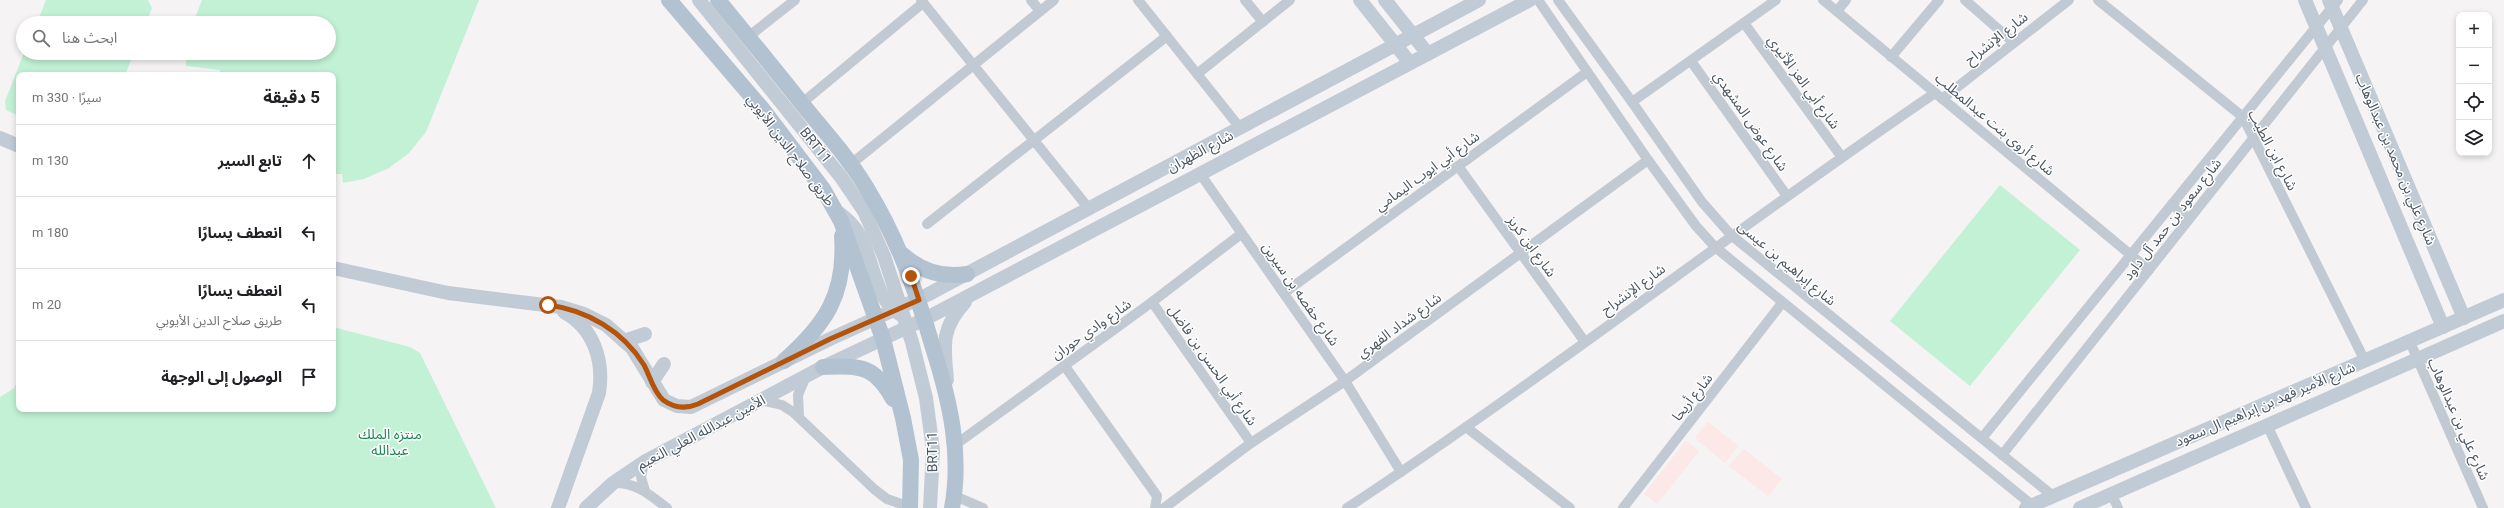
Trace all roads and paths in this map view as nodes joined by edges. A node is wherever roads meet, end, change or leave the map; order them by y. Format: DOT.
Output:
graph roads {
  1 [pos="669,0"];
  2 [pos="699,0"];
  3 [pos="718,0"];
  4 [pos="795,0"];
  5 [pos="1031,0"];
  6 [pos="1054,0"];
  7 [pos="1138,0"];
  8 [pos="1245,0"];
  9 [pos="1290,0"];
  10 [pos="1360,0"];
  11 [pos="1385,0"];
  12 [pos="1479,0"];
  13 [pos="1530,0"];
  14 [pos="1538,0"];
  15 [pos="1558,0"];
  16 [pos="1776,0"];
  17 [pos="1823,0"];
  18 [pos="1846,0"];
  19 [pos="1939,0"];
  20 [pos="1965,0"];
  21 [pos="2069,0"];
  22 [pos="2098,0"];
  23 [pos="2305,0"];
  24 [pos="2363,0"];
  25 [pos="922,1"];
  26 [pos="2333,2"];
  27 [pos="1040,11"];
  28 [pos="1837,11"];
  29 [pos="1262,22"];
  30 [pos="1744,23"];
  31 [pos="2316,27"];
  32 [pos="2341,28"];
  33 [pos="1413,35"];
  34 [pos="1167,36"];
  35 [pos="748,37"];
  36 [pos="2013,42"];
  37 [pos="1395,44"];
  38 [pos="2325,48"];
  39 [pos="1428,54"];
  40 [pos="1891,57"];
  41 [pos="1691,62"];
  42 [pos="1410,63"];
  43 [pos="973,65"];
  44 [pos="1587,72"];
  45 [pos="1197,74"];
  46 [pos="1938,96"];
  47 [pos="1632,102"];
  48 [pos="802,103"];
  49 [pos="2243,117"];
  50 [pos="1241,129"];
  51 [pos="0,138"];
  52 [pos="2253,139"];
  53 [pos="1034,141"];
  54 [pos="16,145"];
  55 [pos="1842,156"];
  56 [pos="1648,160"];
  57 [pos="851,164"];
  58 [pos="1458,166"];
  59 [pos="1201,175"];
  60 [pos="1787,196"];
  61 [pos="2172,204"];
  62 [pos="1090,210"];
  63 [pos="838,215"];
  64 [pos="2189,219"];
  65 [pos="928,224"];
  66 [pos="1242,234"];
  67 [pos="1731,235"];
  68 [pos="1715,247"];
  69 [pos="901,253"];
  70 [pos="1520,255"];
  71 [pos="2130,255"];
  72 [pos="336,269"];
  73 [pos="2149,270"];
  74 [pos="967,274"];
  75 [pos="1284,293"];
  76 [pos="972,294"];
  77 [pos="919,300"];
  78 [pos="2504,300"];
  79 [pos="1152,302"];
  80 [pos="1782,303"];
  81 [pos="548,305"];
  82 [pos="902,316"];
  83 [pos="875,318"];
  84 [pos="2464,318"];
  85 [pos="924,319"];
  86 [pos="2504,321"];
  87 [pos="2443,327"];
  88 [pos="645,334"];
  89 [pos="883,339"];
  90 [pos="624,341"];
  91 [pos="1585,342"];
  92 [pos="2410,342"];
  93 [pos="2418,359"];
  94 [pos="2365,361"];
  95 [pos="784,362"];
  96 [pos="664,364"];
  97 [pos="1064,365"];
  98 [pos="823,367"];
  99 [pos="806,376"];
  100 [pos="1345,381"];
  101 [pos="652,382"];
  102 [pos="761,400"];
  103 [pos="950,402"];
  104 [pos="799,416"];
  105 [pos="904,418"];
  106 [pos="1466,427"];
  107 [pos="2268,427"];
  108 [pos="1982,438"];
  109 [pos="1251,443"];
  110 [pos="955,445"];
  111 [pos="2002,455"];
  112 [pos="644,462"];
  113 [pos="1401,472"];
  114 [pos="613,483"];
  115 [pos="645,491"];
  116 [pos="2112,494"];
  117 [pos="2053,496"];
  118 [pos="953,502"];
  119 [pos="2029,507"];
  120 [pos="2480,507"];
  121 [pos="558,508"];
  122 [pos="586,508"];
  123 [pos="667,508"];
  124 [pos="910,508"];
  125 [pos="930,508"];
  126 [pos="983,508"];
  127 [pos="1155,508"];
  128 [pos="1164,508"];
  129 [pos="1347,508"];
  130 [pos="1570,508"];
  131 [pos="1623,508"];
  132 [pos="2080,508"];
  133 [pos="2118,508"];
  134 [pos="2306,508"];
  1 -- 63 [label="main road, طريق صلاح الدين الأيوبي"];
  2 -- 82 [label="main road, BRT11"];
  3 -- 35 [label="main road"];
  4 -- 35 [label="street"];
  5 -- 27 [label="street"];
  6 -- 27 [label="street"];
  7 -- 34 [label="street"];
  8 -- 29 [label="street"];
  9 -- 29 [label="street"];
  10 -- 37 [label="main road"];
  11 -- 33 [label="main road"];
  12 -- 33 [label="main road, شارع الظهران"];
  13 -- 39 [label="main road, شارع الظهران"];
  14 -- 44 [label="street"];
  15 -- 47 [label="street, شارع إبراهيم بن عيسى"];
  16 -- 30 [label="street"];
  17 -- 28 [label="street, شارع أروى بنت عبدالمطلب"];
  18 -- 28 [label="street"];
  19 -- 40 [label="street"];
  20 -- 36 [label="street"];
  21 -- 36 [label="street, شارع الإنشراح"];
  22 -- 49 [label="street, شارع ابن الطيب"];
  23 -- 31 [label="main road"];
  24 -- 32 [label="street, شارع سعود بن حمد آل داود"];
  25 -- 43 [label="street"];
  25 -- 48 [label="street"];
  26 -- 31 [label="street"];
  26 -- 32 [label="main road, شارع علي بن محمد بن عبدالوهاب"];
  27 -- 43 [label="street"];
  28 -- 40 [label="street, شارع أروى بنت عبدالمطلب"];
  29 -- 45 [label="street"];
  30 -- 41 [label="street"];
  30 -- 55 [label="street, شارع أبي العز الأثيري"];
  31 -- 38 [label="main road"];
  31 -- 49 [label="street"];
  32 -- 38 [label="street, شارع سعود بن حمد آل داود"];
  32 -- 84 [label="main road, شارع علي بن محمد بن عبدالوهاب"];
  33 -- 37 [label="main road, شارع الظهران"];
  33 -- 39 [label="main road"];
  34 -- 45 [label="street"];
  34 -- 53 [label="street"];
  35 -- 48 [label="main road"];
  36 -- 46 [label="street, شارع الإنشراح"];
  37 -- 42 [label="main road"];
  37 -- 50 [label="main road, شارع الظهران"];
  38 -- 52 [label="street, شارع سعود بن حمد آل داود"];
  38 -- 87 [label="main road"];
  39 -- 42 [label="main road, شارع الظهران"];
  40 -- 46 [label="street, شارع أروى بنت عبدالمطلب"];
  41 -- 47 [label="street"];
  41 -- 60 [label="street, شارع عوض المشهدي"];
  42 -- 59 [label="main road, شارع الظهران"];
  43 -- 53 [label="street"];
  43 -- 57 [label="street"];
  44 -- 56 [label="street"];
  44 -- 58 [label="street, شارع أبي ايوب اليمامي"];
  45 -- 50 [label="street"];
  46 -- 55 [label="street, شارع الإنشراح"];
  46 -- 71 [label="street, شارع أروى بنت عبدالمطلب"];
  47 -- 67 [label="street, شارع إبراهيم بن عيسى"];
  48 -- 57 [label="main road"];
  49 -- 52 [label="street, شارع ابن الطيب"];
  49 -- 61 [label="street"];
  50 -- 62 [label="main road, شارع الظهران"];
  51 -- 54 [label="main road"];
  52 -- 64 [label="street, شارع سعود بن حمد آل داود"];
  52 -- 94 [label="street, شارع ابن الطيب"];
  53 -- 62 [label="street"];
  53 -- 65 [label="street"];
  55 -- 60 [label="street, شارع الإنشراح"];
  56 -- 68 [label="street"];
  56 -- 70 [label="street, شارع شداد الفهري"];
  57 -- 69 [label="main road"];
  58 -- 70 [label="street, شارع ابن كريز"];
  58 -- 75 [label="street, شارع أبي ايوب اليمامي"];
  59 -- 66 [label="street, شارع حفصه بن سيرين"];
  59 -- 76 [label="main road, شارع الظهران"];
  60 -- 67 [label="street, شارع الإنشراح"];
  61 -- 64 [label="street"];
  61 -- 71 [label="street"];
  62 -- 74 [label="main road, شارع الظهران"];
  63 -- 82 [label="main road"];
  63 -- 83 [label="main road, طريق صلاح الدين الأيوبي"];
  63 -- 95 [label="main road"];
  64 -- 73 [label="street, شارع سعود بن حمد آل داود"];
  66 -- 75 [label="street, شارع حفصه بن سيرين"];
  66 -- 79 [label="street, شارع وادي حوران"];
  67 -- 68 [label="street, شارع الإنشراح"];
  67 -- 108 [label="street, شارع إبراهيم بن عيسى"];
  68 -- 80 [label="street"];
  68 -- 91 [label="street, شارع الإنشراح"];
  69 -- 74 [label="main road"];
  69 -- 77 [label="main road"];
  70 -- 91 [label="street, شارع ابن كريز"];
  70 -- 100 [label="street, شارع شداد الفهري"];
  71 -- 73 [label="street, شارع أروى بنت عبدالمطلب"];
  71 -- 108 [label="street"];
  72 -- 81 [label="main road"];
  73 -- 111 [label="street, شارع سعود بن حمد آل داود"];
  74 -- 77 [label="main road, شارع الظهران"];
  75 -- 100 [label="street, شارع حفصه بن سيرين"];
  76 -- 85 [label="main road, شارع الظهران"];
  76 -- 103 [label="main road"];
  77 -- 82 [label="main road, شارع الظهران"];
  77 -- 85 [label="main road"];
  78 -- 84 [label="main road, شارع الأمير فهد بن إبراهيم ال سعود"];
  79 -- 97 [label="street, شارع وادي حوران"];
  79 -- 109 [label="street, شارع أبي الحسن بن فاضل"];
  80 -- 119 [label="street"];
  80 -- 131 [label="street, شارع أريحا"];
  81 -- 90 [label="main road"];
  81 -- 121 [label="main road"];
  82 -- 83 [label="main road"];
  82 -- 85 [label="main road, شارع الظهران"];
  82 -- 89 [label="main road, الأمين عبدالله العلي النعيم"];
  82 -- 125 [label="main road, BRT11"];
  83 -- 89 [label="main road, طريق صلاح الدين الأيوبي"];
  83 -- 95 [label="main road"];
  84 -- 87 [label="main road, شارع الأمير فهد بن إبراهيم ال سعود"];
  85 -- 103 [label="main road"];
  86 -- 93 [label="main road, شارع الأمير فهد بن إبراهيم ال سعود"];
  87 -- 92 [label="main road, شارع الأمير فهد بن إبراهيم ال سعود"];
  88 -- 90 [label="main road"];
  89 -- 98 [label="main road, الأمين عبدالله العلي النعيم"];
  89 -- 105 [label="main road, طريق صلاح الدين الأيوبي"];
  90 -- 101 [label="main road"];
  91 -- 106 [label="street, شارع الإنشراح"];
  92 -- 93 [label="street, شارع علي بن عبدالوهاب"];
  92 -- 94 [label="main road, شارع الأمير فهد بن إبراهيم ال سعود"];
  93 -- 107 [label="main road, شارع الأمير فهد بن إبراهيم ال سعود"];
  93 -- 120 [label="street, شارع علي بن عبدالوهاب"];
  94 -- 117 [label="main road, شارع الأمير فهد بن إبراهيم ال سعود"];
  95 -- 101 [label="main road"];
  96 -- 101 [label="main road"];
  97 -- 110 [label="street, شارع وادي حوران"];
  97 -- 127 [label="street"];
  98 -- 99 [label="main road, الأمين عبدالله العلي النعيم"];
  98 -- 105 [label="main road"];
  99 -- 102 [label="main road, الأمين عبدالله العلي النعيم"];
  99 -- 104 [label="street"];
  100 -- 109 [label="street, شارع شداد الفهري"];
  100 -- 113 [label="street, شارع حفصه بن سيرين"];
  102 -- 104 [label="street"];
  102 -- 112 [label="main road, الأمين عبدالله العلي النعيم"];
  103 -- 110 [label="main road"];
  104 -- 124 [label="street"];
  105 -- 124 [label="main road, طريق صلاح الدين الأيوبي"];
  106 -- 113 [label="street, شارع الإنشراح"];
  106 -- 130 [label="street"];
  107 -- 116 [label="main road, شارع الأمير فهد بن إبراهيم ال سعود"];
  107 -- 134 [label="street"];
  108 -- 111 [label="street, شارع إبراهيم بن عيسى"];
  109 -- 128 [label="street, شارع شداد الفهري"];
  110 -- 118 [label="main road"];
  111 -- 117 [label="street, شارع إبراهيم بن عيسى"];
  112 -- 114 [label="main road, الأمين عبدالله العلي النعيم"];
  112 -- 115 [label="street"];
  113 -- 129 [label="street, شارع الإنشراح"];
  114 -- 115 [label="street"];
  114 -- 122 [label="main road, الأمين عبدالله العلي النعيم"];
  115 -- 123 [label="street"];
  116 -- 132 [label="main road, شارع الأمير فهد بن إبراهيم ال سعود"];
  116 -- 133 [label="street"];
  117 -- 119 [label="main road, شارع الأمير فهد بن إبراهيم ال سعود"];
  118 -- 126 [label="street"];
}
